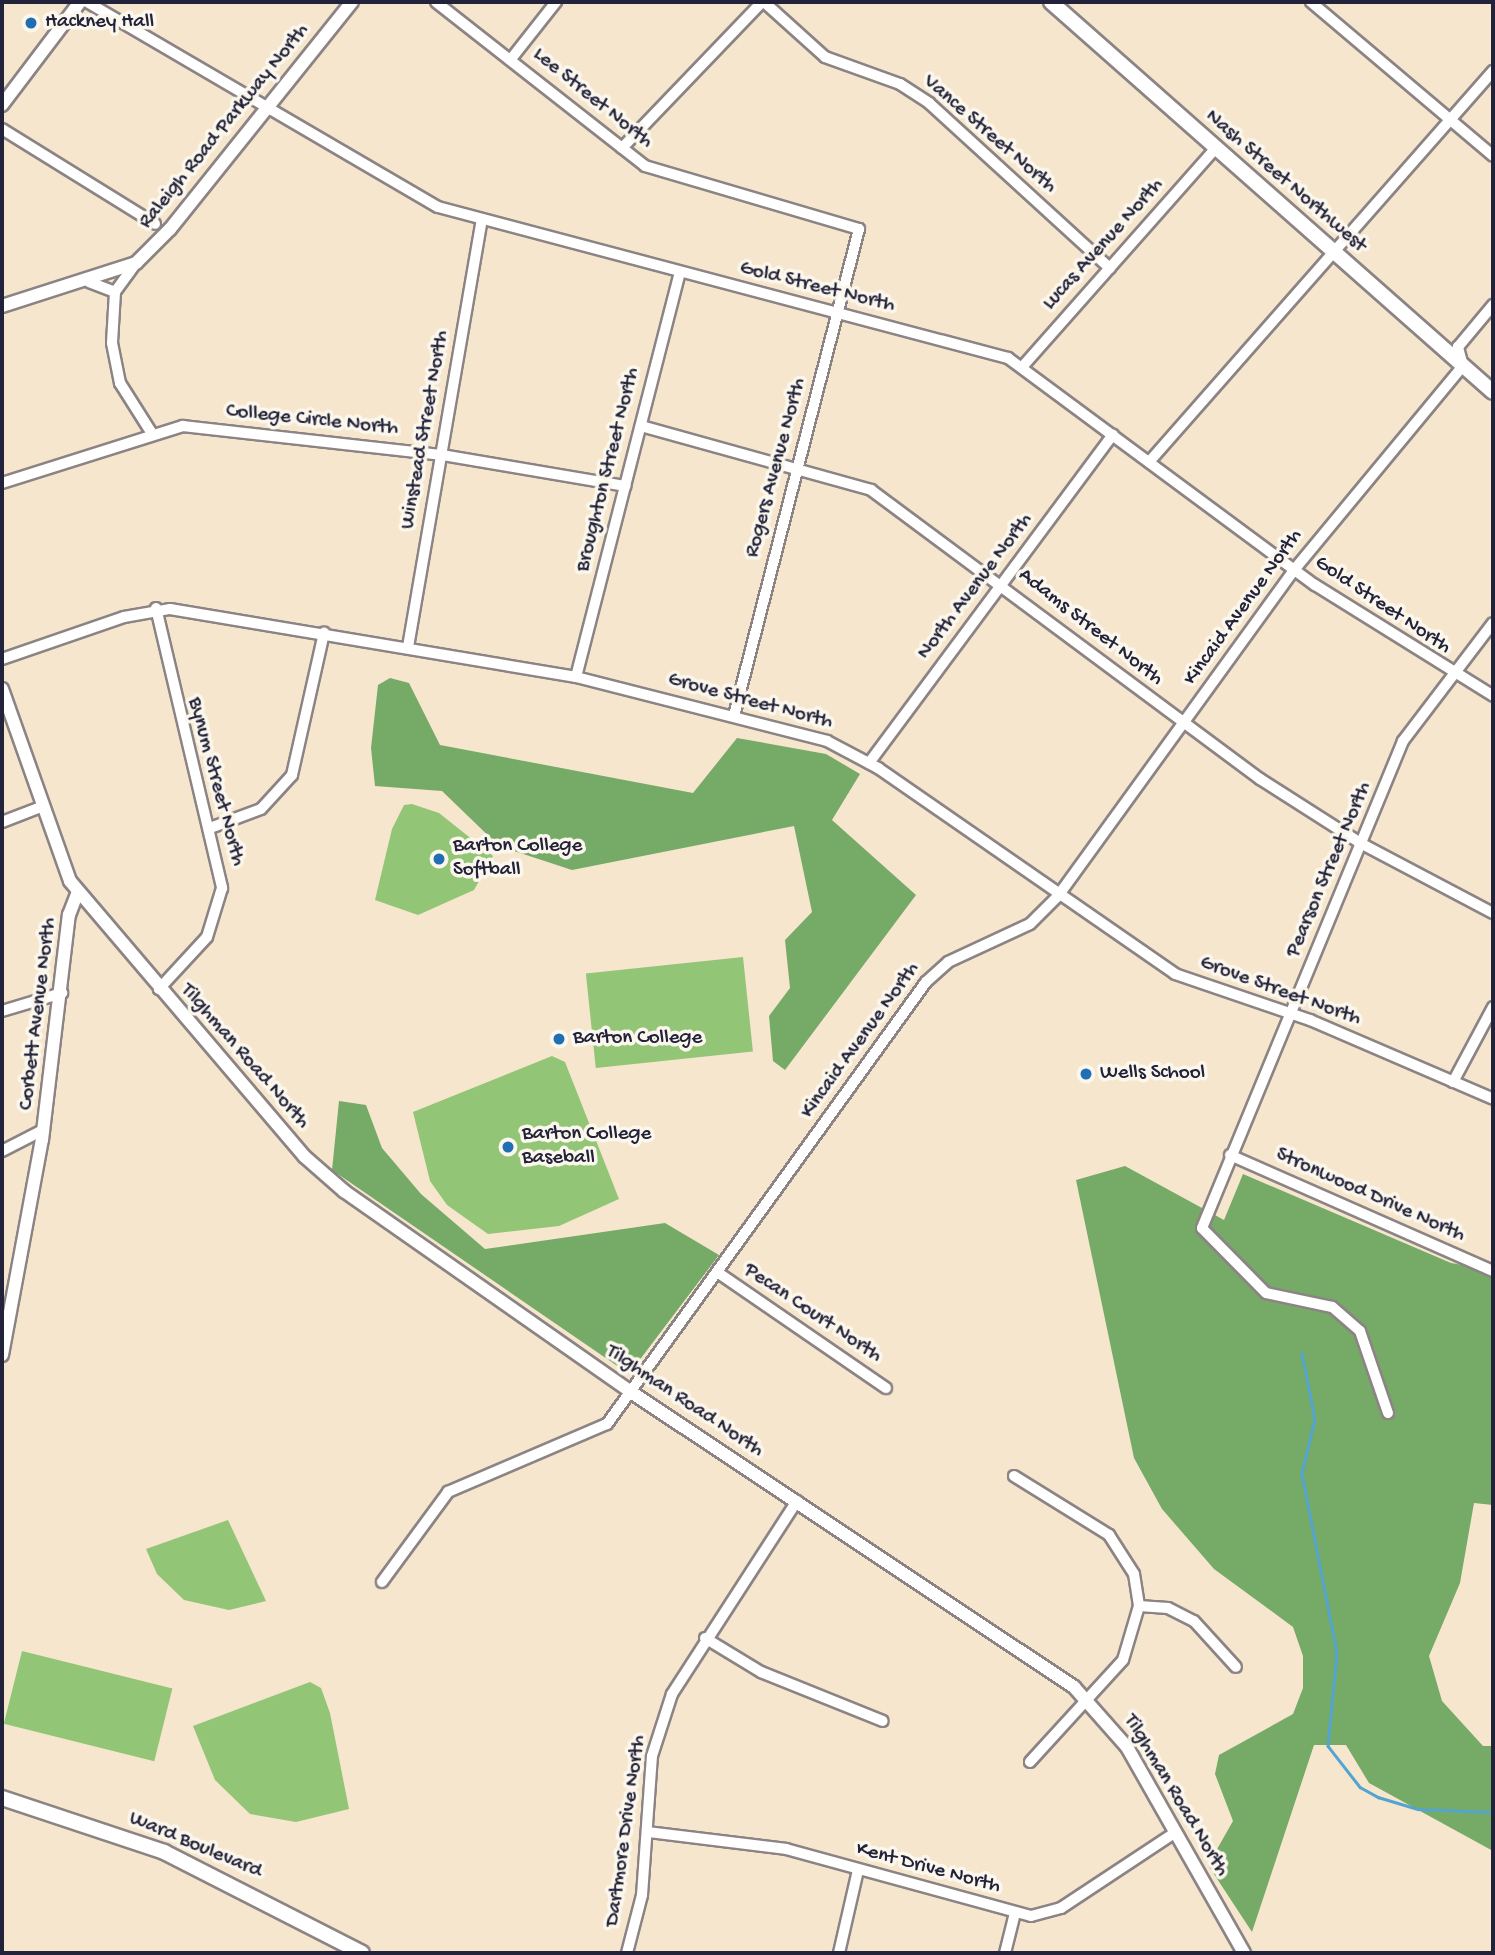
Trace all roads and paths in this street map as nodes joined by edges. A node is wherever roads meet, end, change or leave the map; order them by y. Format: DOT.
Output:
graph roads {
  1 [pos="80,2"];
  2 [pos="87,2"];
  3 [pos="352,2"];
  4 [pos="436,2"];
  5 [pos="556,2"];
  6 [pos="763,2"];
  7 [pos="1051,2"];
  8 [pos="1311,2"];
  9 [pos="511,59"];
  10 [pos="1493,71"];
  11 [pos="2,104"];
  12 [pos="265,111"];
  13 [pos="1452,120"];
  14 [pos="2,129"];
  15 [pos="622,148"];
  16 [pos="1215,149"];
  17 [pos="1493,156"];
  18 [pos="482,220"];
  19 [pos="155,224"];
  20 [pos="859,229"];
  21 [pos="1335,252"];
  22 [pos="136,263"];
  23 [pos="1110,268"];
  24 [pos="680,273"];
  25 [pos="89,282"];
  26 [pos="115,292"];
  27 [pos="1493,305"];
  28 [pos="2,306"];
  29 [pos="838,314"];
  30 [pos="1023,366"];
  31 [pos="1462,366"];
  32 [pos="1493,393"];
  33 [pos="641,426"];
  34 [pos="151,432"];
  35 [pos="1113,435"];
  36 [pos="442,455"];
  37 [pos="1149,462"];
  38 [pos="796,467"];
  39 [pos="2,482"];
  40 [pos="625,486"];
  41 [pos="1294,569"];
  42 [pos="1003,584"];
  43 [pos="156,608"];
  44 [pos="1493,623"];
  45 [pos="324,633"];
  46 [pos="408,647"];
  47 [pos="2,659"];
  48 [pos="1450,674"];
  49 [pos="576,677"];
  50 [pos="2,690"];
  51 [pos="1493,696"];
  52 [pos="734,716"];
  53 [pos="1183,723"];
  54 [pos="869,762"];
  55 [pos="41,807"];
  56 [pos="2,822"];
  57 [pos="210,828"];
  58 [pos="1362,844"];
  59 [pos="78,892"];
  60 [pos="1058,896"];
  61 [pos="1493,913"];
  62 [pos="159,989"];
  63 [pos="62,993"];
  64 [pos="1493,1007"];
  65 [pos="2,1010"];
  66 [pos="1291,1013"];
  67 [pos="1453,1082"];
  68 [pos="1493,1100"];
  69 [pos="43,1129"];
  70 [pos="2,1151"];
  71 [pos="1230,1155"];
  72 [pos="1493,1271"];
  73 [pos="717,1272"];
  74 [pos="2,1355"];
  75 [pos="886,1388"];
  76 [pos="631,1391"];
  77 [pos="1388,1413"];
  78 [pos="1014,1476"];
  79 [pos="797,1501"];
  80 [pos="382,1581"];
  81 [pos="1139,1606"];
  82 [pos="705,1638"];
  83 [pos="1236,1667"];
  84 [pos="1088,1700"];
  85 [pos="883,1721"];
  86 [pos="1030,1762"];
  87 [pos="2,1798"];
  88 [pos="648,1832"];
  89 [pos="1176,1832"];
  90 [pos="858,1870"];
  91 [pos="1015,1913"];
  92 [pos="362,1953"];
  93 [pos="627,1953"];
  94 [pos="839,1953"];
  95 [pos="1005,1953"];
  96 [pos="1244,1953"];
  1 -- 11 [label="street"];
  2 -- 12 [label="street, Gold Street North"];
  3 -- 12 [label="street, Raleigh Road Parkway North"];
  4 -- 9 [label="street, Lee Street North"];
  5 -- 9 [label="street"];
  6 -- 15 [label="street"];
  6 -- 23 [label="street, Vance Street North"];
  7 -- 16 [label="main road, Nash Street Northwest"];
  8 -- 13 [label="street"];
  9 -- 15 [label="street, Lee Street North"];
  10 -- 13 [label="street"];
  12 -- 18 [label="street, Gold Street North"];
  12 -- 22 [label="street, Raleigh Road Parkway North"];
  13 -- 17 [label="street"];
  13 -- 21 [label="street"];
  14 -- 19 [label="street"];
  15 -- 20 [label="street, Lee Street North"];
  16 -- 21 [label="main road, Nash Street Northwest"];
  16 -- 23 [label="street, Lucas Avenue North"];
  18 -- 24 [label="street, Gold Street North"];
  18 -- 36 [label="street, Winstead Street North"];
  20 -- 29 [label="street, Rogers Avenue North"];
  21 -- 31 [label="main road, Nash Street Northwest"];
  21 -- 37 [label="street"];
  22 -- 25 [label="street, Raleigh Road Parkway North"];
  22 -- 26 [label="street"];
  23 -- 30 [label="street, Lucas Avenue North"];
  24 -- 29 [label="street, Gold Street North"];
  24 -- 33 [label="street, Broughton Street North"];
  25 -- 26 [label="street"];
  25 -- 28 [label="street, Raleigh Road Parkway North"];
  26 -- 34 [label="street"];
  27 -- 31 [label="street"];
  29 -- 30 [label="street, Gold Street North"];
  29 -- 38 [label="street, Rogers Avenue North"];
  30 -- 35 [label="street, Gold Street North"];
  31 -- 32 [label="main road, Nash Street Northwest"];
  31 -- 41 [label="street, Kincaid Avenue North"];
  33 -- 38 [label="street, Adams Street North"];
  33 -- 40 [label="street, Broughton Street North"];
  34 -- 36 [label="street, College Circle North"];
  34 -- 39 [label="street, College Circle North"];
  35 -- 37 [label="street, Gold Street North"];
  35 -- 42 [label="street, North Avenue North"];
  36 -- 40 [label="street, College Circle North"];
  36 -- 46 [label="street, Winstead Street North"];
  37 -- 41 [label="street, Gold Street North"];
  38 -- 42 [label="street, Adams Street North"];
  38 -- 52 [label="street, Rogers Avenue North"];
  40 -- 49 [label="street, Broughton Street North"];
  41 -- 48 [label="street, Gold Street North"];
  41 -- 53 [label="street, Kincaid Avenue North"];
  42 -- 53 [label="street, Adams Street North"];
  42 -- 54 [label="street, North Avenue North"];
  43 -- 45 [label="street, Grove Street North"];
  43 -- 47 [label="street, Grove Street North"];
  43 -- 57 [label="street, Bynum Street North"];
  44 -- 48 [label="street, Pearson Street North"];
  45 -- 46 [label="street, Grove Street North"];
  45 -- 57 [label="street"];
  46 -- 49 [label="street, Grove Street North"];
  48 -- 51 [label="street, Gold Street North"];
  48 -- 58 [label="street, Pearson Street North"];
  49 -- 52 [label="street, Grove Street North"];
  50 -- 55 [label="street, Corbett Avenue North"];
  52 -- 54 [label="street, Grove Street North"];
  53 -- 58 [label="street, Adams Street North"];
  53 -- 60 [label="street, Kincaid Avenue North"];
  54 -- 60 [label="street, Grove Street North"];
  55 -- 56 [label="street"];
  55 -- 59 [label="street, Corbett Avenue North"];
  57 -- 62 [label="street, Bynum Street North"];
  58 -- 61 [label="street, Adams Street North"];
  58 -- 66 [label="street, Pearson Street North"];
  59 -- 62 [label="street, Tilghman Road North"];
  59 -- 63 [label="street, Corbett Avenue North"];
  60 -- 66 [label="street, Grove Street North"];
  60 -- 73 [label="street, Kincaid Avenue North"];
  62 -- 76 [label="street, Tilghman Road North"];
  63 -- 65 [label="street"];
  63 -- 69 [label="street, Corbett Avenue North"];
  64 -- 67 [label="street"];
  66 -- 67 [label="street, Grove Street North"];
  66 -- 71 [label="street, Pearson Street North"];
  67 -- 68 [label="street, Grove Street North"];
  69 -- 70 [label="street"];
  69 -- 74 [label="street, Corbett Avenue North"];
  71 -- 72 [label="street, Stronwood Drive North"];
  71 -- 77 [label="street, Pearson Street North"];
  73 -- 75 [label="street, Pecan Court North"];
  73 -- 76 [label="street, Kincaid Avenue North"];
  76 -- 79 [label="street, Tilghman Road North"];
  76 -- 80 [label="street, Kincaid Avenue North"];
  78 -- 81 [label="street"];
  79 -- 82 [label="street, Dartmore Drive North"];
  79 -- 84 [label="street, Tilghman Road North"];
  81 -- 83 [label="street"];
  81 -- 84 [label="street"];
  82 -- 85 [label="street"];
  82 -- 88 [label="street, Dartmore Drive North"];
  84 -- 86 [label="street"];
  84 -- 89 [label="street, Tilghman Road North"];
  87 -- 92 [label="main road, Ward Boulevard"];
  88 -- 90 [label="street, Kent Drive North"];
  88 -- 93 [label="street, Dartmore Drive North"];
  89 -- 91 [label="street, Kent Drive North"];
  89 -- 96 [label="street, Tilghman Road North"];
  90 -- 91 [label="street, Kent Drive North"];
  90 -- 94 [label="street"];
  91 -- 95 [label="street"];
}
